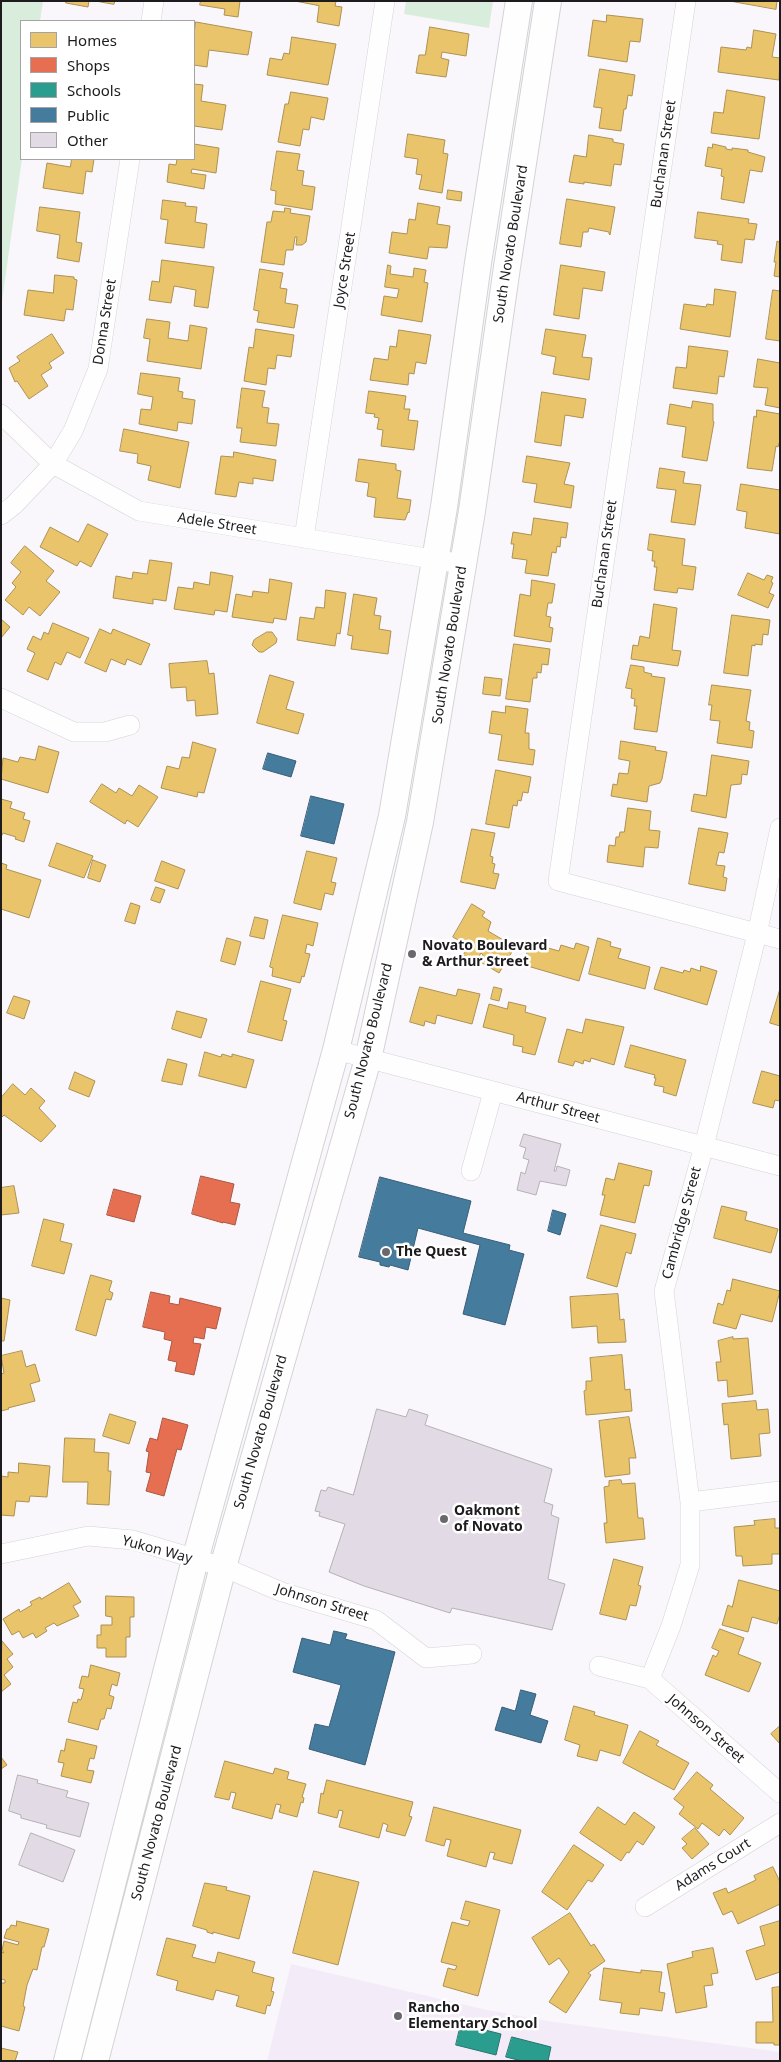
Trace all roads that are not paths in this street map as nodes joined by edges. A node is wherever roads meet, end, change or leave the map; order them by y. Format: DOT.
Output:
graph roads {
  1 [pos="154,1"];
  2 [pos="385,1"];
  3 [pos="519,1"];
  4 [pos="548,1"];
  5 [pos="686,1"];
  6 [pos="151,20"];
  7 [pos="130,160"];
  8 [pos="1,414"];
  9 [pos="53,464"];
  10 [pos="1,515"];
  11 [pos="304,538"];
  12 [pos="435,559"];
  13 [pos="463,564"];
  14 [pos="1,698"];
  15 [pos="130,725"];
  16 [pos="780,828"];
  17 [pos="757,934"];
  18 [pos="780,939"];
  19 [pos="336,1050"];
  20 [pos="368,1059"];
  21 [pos="493,1092"];
  22 [pos="704,1146"];
  23 [pos="780,1166"];
  24 [pos="471,1171"];
  25 [pos="780,1491"];
  26 [pos="690,1502"];
  27 [pos="1,1554"];
  28 [pos="195,1560"];
  29 [pos="223,1568"];
  30 [pos="472,1654"];
  31 [pos="599,1666"];
  32 [pos="650,1680"];
  33 [pos="780,1793"];
  34 [pos="780,1823"];
  35 [pos="645,1907"];
  36 [pos="67,2061"];
  37 [pos="95,2061"];
  1 -- 6 [label="street"];
  2 -- 11 [label="street, Joyce Street"];
  3 -- 12 [label="main road, South Novato Boulevard"];
  4 -- 13 [label="main road, South Novato Boulevard"];
  5 -- 17 [label="street, Buchanan Street"];
  7 -- 9 [label="street, Donna Street"];
  8 -- 9 [label="street, Adele Street"];
  9 -- 10 [label="street, Donna Street"];
  9 -- 11 [label="street, Adele Street"];
  11 -- 12 [label="street, Adele Street"];
  12 -- 13 [label="street, Adele Street"];
  12 -- 19 [label="main road, South Novato Boulevard"];
  13 -- 20 [label="main road, South Novato Boulevard"];
  14 -- 15 [label="street"];
  16 -- 17 [label="street, Cambridge Street"];
  17 -- 18 [label="street, Buchanan Street"];
  17 -- 22 [label="street, Cambridge Street"];
  19 -- 20 [label="street, Arthur Street"];
  19 -- 28 [label="main road, South Novato Boulevard"];
  20 -- 21 [label="street, Arthur Street"];
  20 -- 29 [label="main road, South Novato Boulevard"];
  21 -- 22 [label="street, Arthur Street"];
  21 -- 24 [label="street"];
  22 -- 23 [label="street, Arthur Street"];
  22 -- 26 [label="street, Cambridge Street"];
  25 -- 26 [label="street"];
  26 -- 32 [label="street, Cambridge Street"];
  27 -- 28 [label="street, Yukon Way"];
  28 -- 29 [label="street, Yukon Way"];
  28 -- 36 [label="main road, South Novato Boulevard"];
  29 -- 30 [label="street, Johnson Street"];
  29 -- 37 [label="main road, South Novato Boulevard"];
  31 -- 32 [label="street, Johnson Street"];
  32 -- 33 [label="street, Johnson Street"];
  34 -- 35 [label="street, Adams Court"];
}
